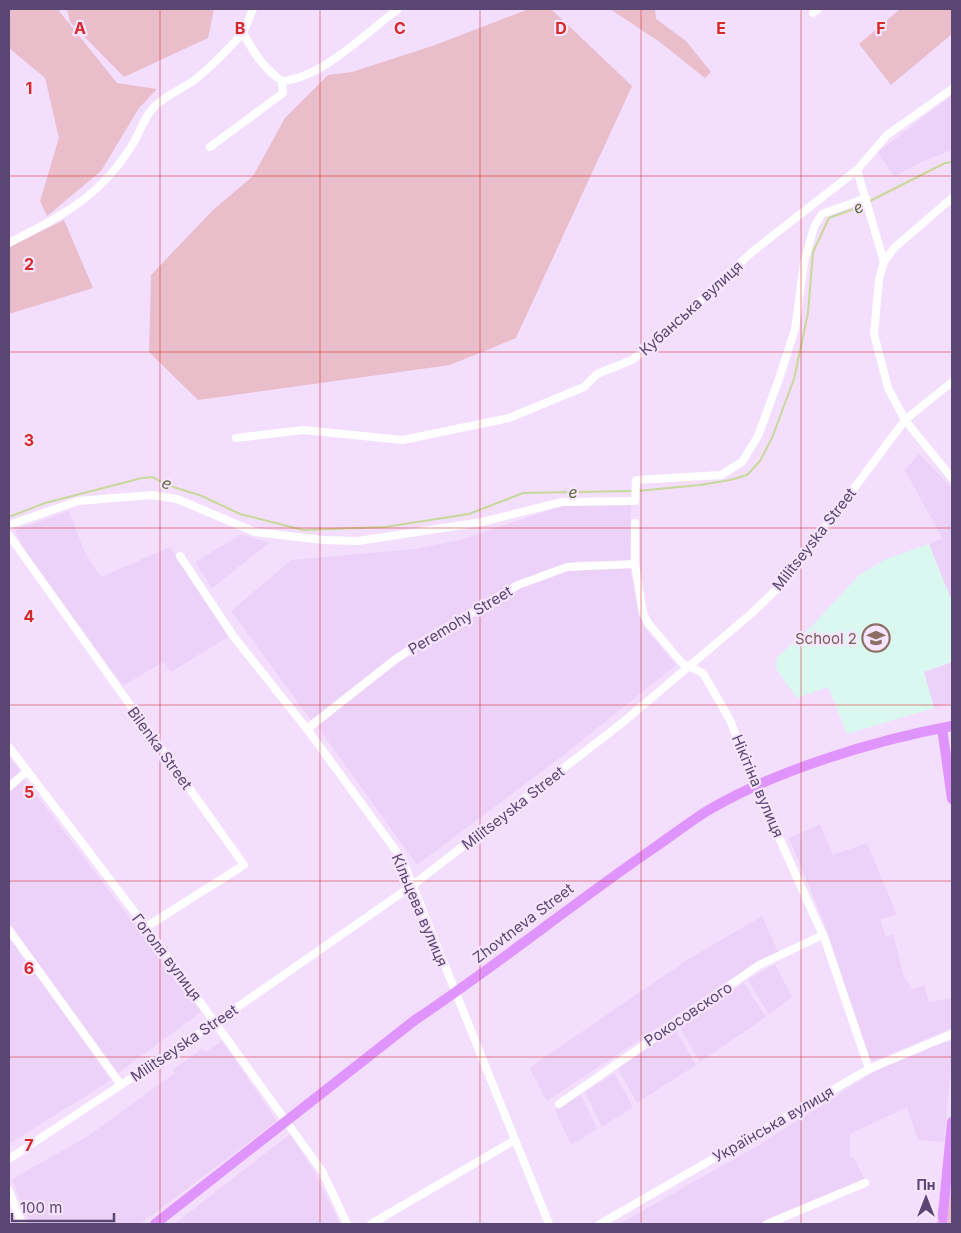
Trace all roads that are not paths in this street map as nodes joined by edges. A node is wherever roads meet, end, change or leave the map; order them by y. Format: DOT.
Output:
graph roads {
  1 [pos="253,9"];
  2 [pos="398,9"];
  3 [pos="243,34"];
  4 [pos="282,81"];
  5 [pos="952,88"];
  6 [pos="210,147"];
  7 [pos="857,170"];
  8 [pos="866,198"];
  9 [pos="952,198"];
  10 [pos="9,242"];
  11 [pos="884,262"];
  12 [pos="952,382"];
  13 [pos="905,420"];
  14 [pos="236,438"];
  15 [pos="952,478"];
  16 [pos="635,523"];
  17 [pos="9,525"];
  18 [pos="9,535"];
  19 [pos="180,556"];
  20 [pos="635,564"];
  21 [pos="690,666"];
  22 [pos="947,727"];
  23 [pos="306,729"];
  24 [pos="9,746"];
  25 [pos="28,771"];
  26 [pos="756,786"];
  27 [pos="9,787"];
  28 [pos="952,799"];
  29 [pos="413,885"];
  30 [pos="146,927"];
  31 [pos="9,930"];
  32 [pos="823,935"];
  33 [pos="455,993"];
  34 [pos="216,1022"];
  35 [pos="952,1034"];
  36 [pos="869,1069"];
  37 [pos="121,1085"];
  38 [pos="559,1104"];
  39 [pos="952,1122"];
  40 [pos="286,1123"];
  41 [pos="515,1140"];
  42 [pos="9,1159"];
  43 [pos="865,1183"];
  44 [pos="9,1191"];
  45 [pos="22,1224"];
  46 [pos="155,1224"];
  47 [pos="347,1224"];
  48 [pos="371,1224"];
  49 [pos="549,1224"];
  50 [pos="600,1224"];
  51 [pos="767,1224"];
  52 [pos="942,1224"];
  1 -- 3 [label="street"];
  2 -- 4 [label="street"];
  3 -- 4 [label="street"];
  3 -- 10 [label="street"];
  4 -- 6 [label="street"];
  5 -- 7 [label="street, Кубанська вулиця"];
  7 -- 8 [label="street"];
  7 -- 14 [label="street, Кубанська вулиця"];
  8 -- 11 [label="street"];
  8 -- 17 [label="street"];
  9 -- 11 [label="street"];
  11 -- 13 [label="street"];
  12 -- 13 [label="street, Militseyska Street"];
  13 -- 15 [label="street"];
  13 -- 21 [label="street, Militseyska Street"];
  16 -- 20 [label="street, Нікітіна вулиця"];
  18 -- 30 [label="street, Bilenka Street"];
  19 -- 23 [label="street, Кільцева вулиця"];
  20 -- 21 [label="street, Нікітіна вулиця"];
  20 -- 23 [label="street, Peremohy Street"];
  21 -- 26 [label="street, Нікітіна вулиця"];
  21 -- 29 [label="street, Militseyska Street"];
  22 -- 26 [label="main road, Zhovtneva Street"];
  22 -- 28 [label="main road"];
  23 -- 29 [label="street, Кільцева вулиця"];
  24 -- 25 [label="street, Гоголя вулиця"];
  25 -- 27 [label="street"];
  25 -- 30 [label="street, Гоголя вулиця"];
  26 -- 32 [label="street, Нікітіна вулиця"];
  26 -- 33 [label="main road, Zhovtneva Street"];
  29 -- 33 [label="street, Кільцева вулиця"];
  29 -- 34 [label="street, Militseyska Street"];
  30 -- 34 [label="street, Гоголя вулиця"];
  31 -- 37 [label="street"];
  32 -- 36 [label="street, Нікітіна вулиця"];
  32 -- 38 [label="street, Рокосовского"];
  33 -- 40 [label="main road, Zhovtneva Street"];
  33 -- 41 [label="street, Кільцева вулиця"];
  34 -- 37 [label="street, Militseyska Street"];
  34 -- 40 [label="street, Гоголя вулиця"];
  35 -- 36 [label="street, Українська вулиця"];
  36 -- 50 [label="street, Українська вулиця"];
  37 -- 42 [label="street, Militseyska Street"];
  39 -- 52 [label="main road"];
  40 -- 46 [label="main road, Zhovtneva Street"];
  40 -- 47 [label="street, Гоголя вулиця"];
  41 -- 48 [label="street"];
  41 -- 49 [label="street, Кільцева вулиця"];
  43 -- 51 [label="street"];
  44 -- 45 [label="street"];
}
